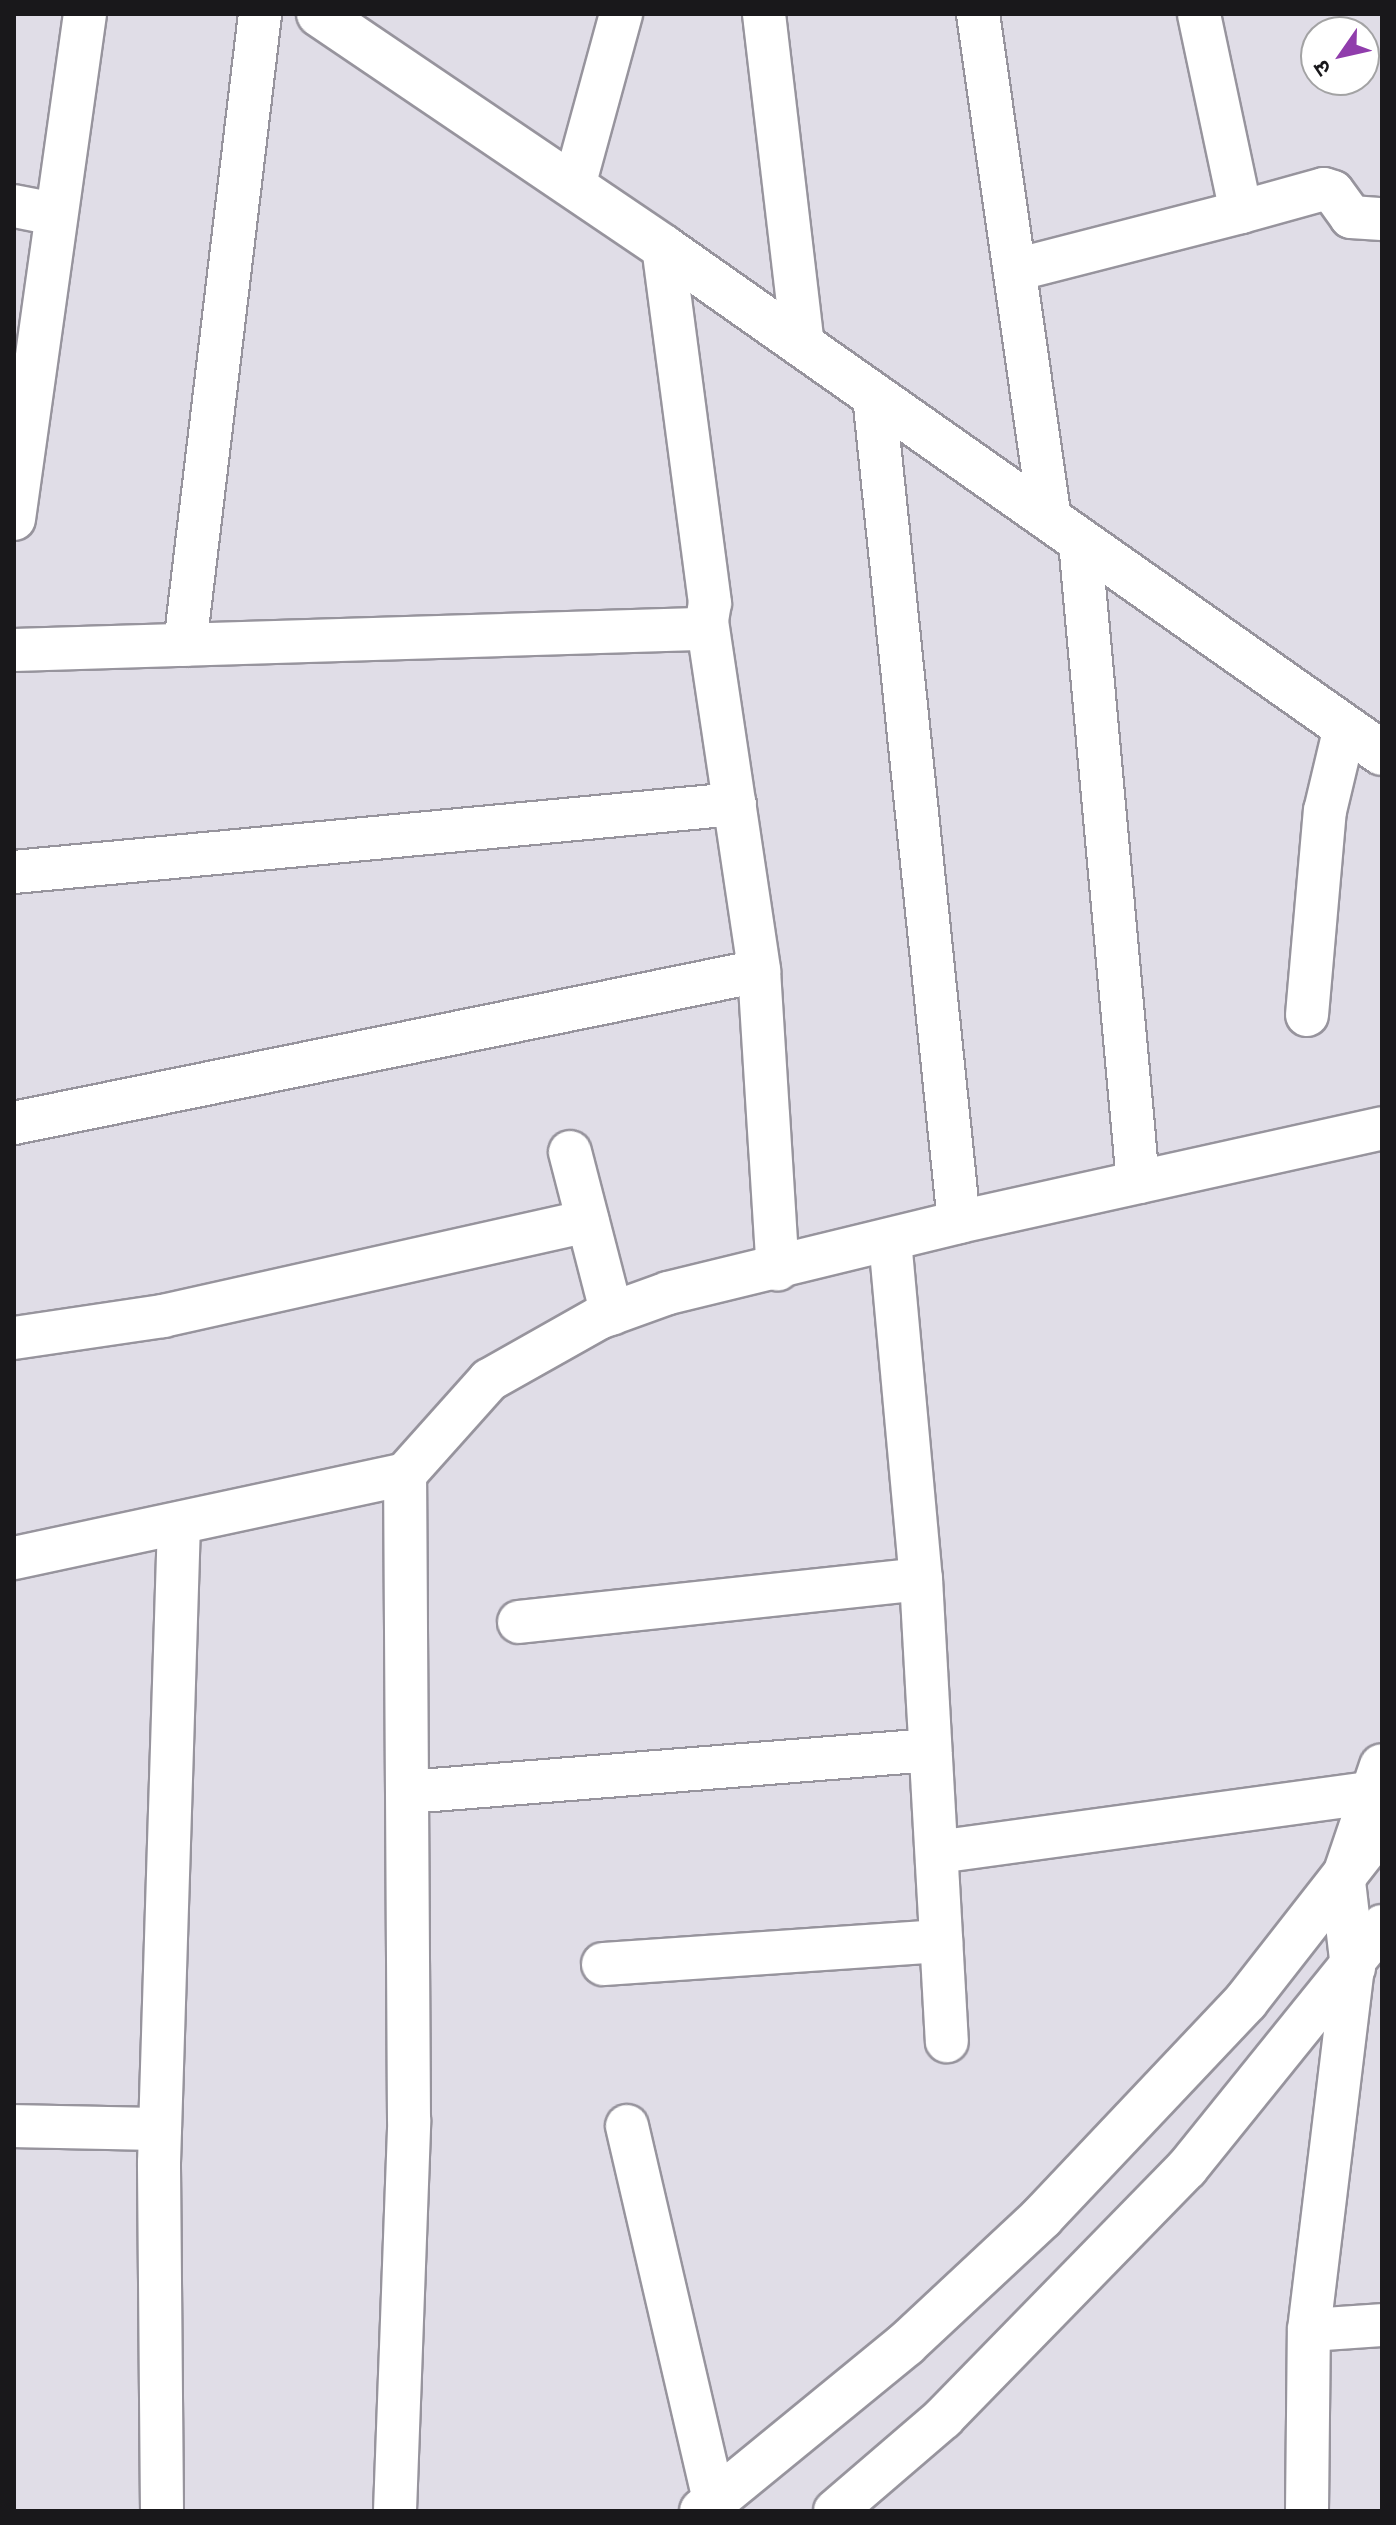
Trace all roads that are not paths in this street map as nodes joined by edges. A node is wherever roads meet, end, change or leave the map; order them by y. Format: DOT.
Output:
graph roads {
  1 [pos="85,14"];
  2 [pos="260,14"];
  3 [pos="319,14"];
  4 [pos="621,14"];
  5 [pos="764,14"];
  6 [pos="978,14"];
  7 [pos="1199,14"];
  8 [pos="574,186"];
  9 [pos="14,206"];
  10 [pos="1241,212"];
  11 [pos="55,214"];
  12 [pos="1382,219"];
  13 [pos="663,247"];
  14 [pos="1015,270"];
  15 [pos="803,345"];
  16 [pos="25,357"];
  17 [pos="874,395"];
  18 [pos="14,519"];
  19 [pos="1065,530"];
  20 [pos="707,621"];
  21 [pos="185,645"];
  22 [pos="14,650"];
  23 [pos="1345,727"];
  24 [pos="1382,753"];
  25 [pos="735,804"];
  26 [pos="14,872"];
  27 [pos="759,971"];
  28 [pos="1307,1015"];
  29 [pos="14,1123"];
  30 [pos="1382,1128"];
  31 [pos="570,1152"];
  32 [pos="1138,1182"];
  33 [pos="588,1221"];
  34 [pos="959,1222"];
  35 [pos="890,1240"];
  36 [pos="778,1269"];
  37 [pos="612,1314"];
  38 [pos="14,1338"];
  39 [pos="405,1474"];
  40 [pos="179,1523"];
  41 [pos="14,1558"];
  42 [pos="921,1579"];
  43 [pos="519,1622"];
  44 [pos="930,1750"];
  45 [pos="408,1792"];
  46 [pos="1379,1795"];
  47 [pos="937,1852"];
  48 [pos="1343,1889"];
  49 [pos="941,1941"];
  50 [pos="1362,1945"];
  51 [pos="603,1964"];
  52 [pos="947,2041"];
  53 [pos="14,2126"];
  54 [pos="627,2126"];
  55 [pos="160,2129"];
  56 [pos="1382,2325"];
  57 [pos="1309,2330"];
  58 [pos="708,2506"];
  59 [pos="162,2511"];
  60 [pos="395,2511"];
  61 [pos="835,2511"];
  62 [pos="1307,2511"];
  1 -- 11 [label="street"];
  2 -- 21 [label="street"];
  3 -- 8 [label="street"];
  4 -- 8 [label="street"];
  5 -- 15 [label="street"];
  6 -- 14 [label="street"];
  7 -- 10 [label="street"];
  8 -- 13 [label="street"];
  9 -- 11 [label="street"];
  10 -- 12 [label="street"];
  10 -- 14 [label="street"];
  11 -- 16 [label="street"];
  13 -- 15 [label="street"];
  13 -- 20 [label="street"];
  14 -- 19 [label="street"];
  15 -- 17 [label="street"];
  16 -- 18 [label="street"];
  17 -- 19 [label="street"];
  17 -- 34 [label="street"];
  19 -- 23 [label="street"];
  19 -- 32 [label="street"];
  20 -- 21 [label="street"];
  20 -- 25 [label="street"];
  21 -- 22 [label="street"];
  23 -- 24 [label="street"];
  23 -- 28 [label="street"];
  25 -- 26 [label="street"];
  25 -- 27 [label="street"];
  27 -- 29 [label="street"];
  27 -- 36 [label="street"];
  30 -- 32 [label="street"];
  31 -- 33 [label="street"];
  32 -- 34 [label="street"];
  33 -- 37 [label="street"];
  33 -- 38 [label="street"];
  34 -- 35 [label="street"];
  35 -- 36 [label="street"];
  35 -- 42 [label="street"];
  36 -- 37 [label="street"];
  37 -- 39 [label="street"];
  39 -- 40 [label="street"];
  39 -- 45 [label="street"];
  40 -- 41 [label="street"];
  40 -- 55 [label="street"];
  42 -- 43 [label="street"];
  42 -- 44 [label="street"];
  44 -- 45 [label="street"];
  44 -- 47 [label="street"];
  45 -- 60 [label="street"];
  46 -- 47 [label="street"];
  46 -- 48 [label="street"];
  47 -- 49 [label="street"];
  48 -- 50 [label="street"];
  48 -- 58 [label="street"];
  49 -- 51 [label="street"];
  49 -- 52 [label="street"];
  50 -- 57 [label="street"];
  50 -- 61 [label="street"];
  53 -- 55 [label="street"];
  54 -- 58 [label="street"];
  55 -- 59 [label="street"];
  56 -- 57 [label="street"];
  57 -- 62 [label="street"];
}
